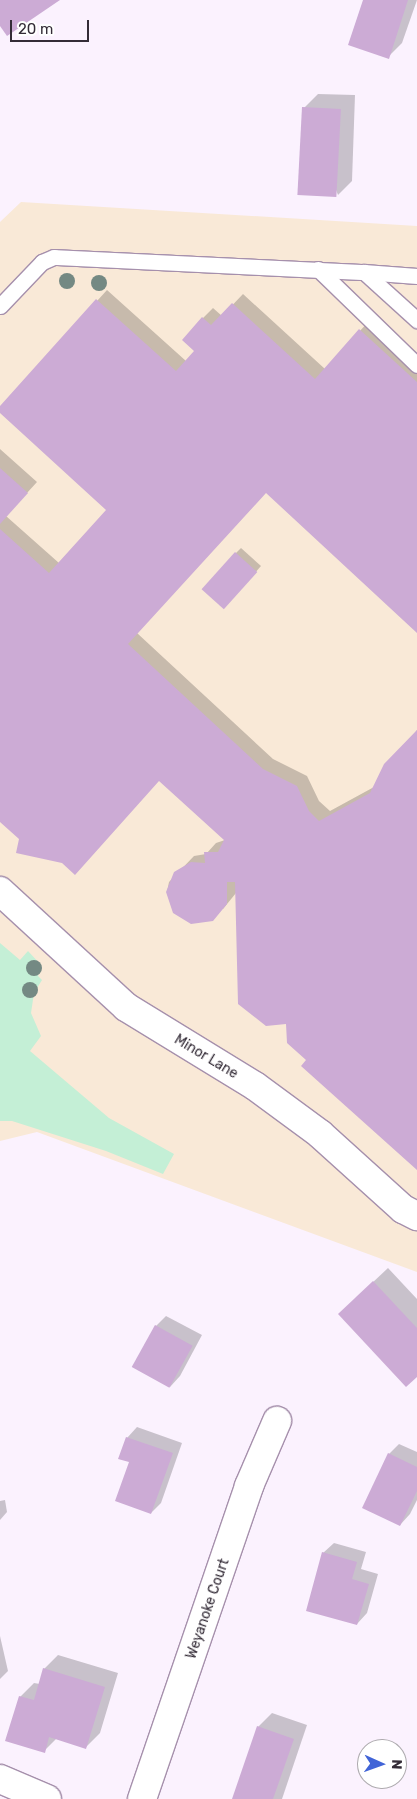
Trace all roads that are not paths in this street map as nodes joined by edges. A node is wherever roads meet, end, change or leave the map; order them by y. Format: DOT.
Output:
graph roads {
  1 [pos="318,269"];
  2 [pos="364,272"];
  3 [pos="417,276"];
  4 [pos="0,306"];
  5 [pos="417,320"];
  6 [pos="417,365"];
  7 [pos="0,891"];
  8 [pos="417,1216"];
  9 [pos="277,1421"];
  10 [pos="0,1779"];
  11 [pos="47,1799"];
  12 [pos="142,1799"];
  1 -- 2 [label="lane"];
  1 -- 4 [label="lane"];
  1 -- 6 [label="lane"];
  2 -- 3 [label="lane"];
  2 -- 5 [label="lane"];
  7 -- 8 [label="street, Minor Lane"];
  9 -- 12 [label="street, Weyanoke Court"];
  10 -- 11 [label="street"];
}
